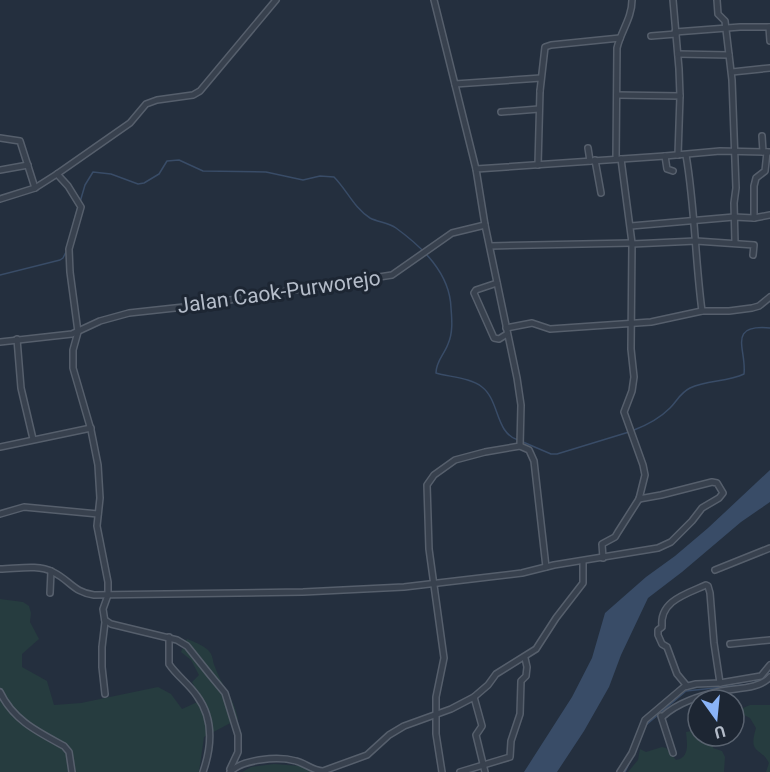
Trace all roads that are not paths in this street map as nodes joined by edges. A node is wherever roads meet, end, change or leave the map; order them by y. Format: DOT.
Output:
graph roads {
  1 [pos="276,0"];
  2 [pos="434,0"];
  3 [pos="632,0"];
  4 [pos="673,0"];
  5 [pos="717,0"];
  6 [pos="770,27"];
  7 [pos="726,28"];
  8 [pos="675,33"];
  9 [pos="651,36"];
  10 [pos="620,38"];
  11 [pos="770,41"];
  12 [pos="678,54"];
  13 [pos="729,55"];
  14 [pos="770,68"];
  15 [pos="732,72"];
  16 [pos="541,78"];
  17 [pos="455,84"];
  18 [pos="617,95"];
  19 [pos="680,96"];
  20 [pos="538,110"];
  21 [pos="501,112"];
  22 [pos="762,136"];
  23 [pos="0,138"];
  24 [pos="588,148"];
  25 [pos="735,152"];
  26 [pos="767,152"];
  27 [pos="678,155"];
  28 [pos="686,155"];
  29 [pos="665,156"];
  30 [pos="619,159"];
  31 [pos="592,161"];
  32 [pos="28,165"];
  33 [pos="538,165"];
  34 [pos="476,170"];
  35 [pos="0,171"];
  36 [pos="673,171"];
  37 [pos="57,174"];
  38 [pos="35,188"];
  39 [pos="601,194"];
  40 [pos="0,199"];
  41 [pos="770,215"];
  42 [pos="734,217"];
  43 [pos="754,218"];
  44 [pos="694,220"];
  45 [pos="485,225"];
  46 [pos="631,226"];
  47 [pos="696,241"];
  48 [pos="735,243"];
  49 [pos="632,244"];
  50 [pos="490,246"];
  51 [pos="753,255"];
  52 [pos="497,283"];
  53 [pos="770,297"];
  54 [pos="702,311"];
  55 [pos="631,322"];
  56 [pos="506,331"];
  57 [pos="78,332"];
  58 [pos="17,339"];
  59 [pos="0,342"];
  60 [pos="91,428"];
  61 [pos="33,439"];
  62 [pos="520,441"];
  63 [pos="0,447"];
  64 [pos="639,499"];
  65 [pos="0,514"];
  66 [pos="98,514"];
  67 [pos="770,548"];
  68 [pos="603,558"];
  69 [pos="583,562"];
  70 [pos="546,567"];
  71 [pos="0,569"];
  72 [pos="715,570"];
  73 [pos="51,571"];
  74 [pos="434,584"];
  75 [pos="50,593"];
  76 [pos="108,595"];
  77 [pos="104,623"];
  78 [pos="169,640"];
  79 [pos="770,640"];
  80 [pos="730,644"];
  81 [pos="525,658"];
  82 [pos="770,664"];
  83 [pos="770,677"];
  84 [pos="720,683"];
  85 [pos="687,686"];
  86 [pos="0,692"];
  87 [pos="105,694"];
  88 [pos="474,697"];
  89 [pos="660,713"];
  90 [pos="436,714"];
  91 [pos="673,753"];
  92 [pos="483,764"];
  93 [pos="72,772"];
  94 [pos="203,772"];
  95 [pos="229,772"];
  96 [pos="442,772"];
  97 [pos="460,772"];
  98 [pos="485,772"];
  99 [pos="620,772"];
  1 -- 37 [label="street"];
  2 -- 17 [label="street"];
  3 -- 10 [label="street"];
  4 -- 8 [label="street"];
  5 -- 7 [label="street"];
  6 -- 7 [label="street"];
  6 -- 11 [label="street"];
  7 -- 8 [label="street"];
  7 -- 13 [label="street"];
  8 -- 9 [label="street"];
  8 -- 12 [label="street"];
  10 -- 16 [label="street"];
  10 -- 18 [label="street"];
  12 -- 13 [label="street"];
  12 -- 19 [label="street"];
  13 -- 15 [label="street"];
  14 -- 15 [label="street"];
  15 -- 25 [label="street"];
  16 -- 17 [label="street"];
  16 -- 20 [label="street"];
  17 -- 34 [label="street"];
  18 -- 19 [label="street"];
  18 -- 30 [label="street"];
  19 -- 27 [label="street"];
  20 -- 21 [label="street"];
  20 -- 33 [label="street"];
  22 -- 26 [label="street"];
  23 -- 32 [label="street"];
  24 -- 31 [label="street"];
  25 -- 26 [label="street"];
  25 -- 28 [label="street"];
  25 -- 42 [label="street"];
  26 -- 43 [label="street"];
  27 -- 28 [label="street"];
  27 -- 29 [label="street"];
  28 -- 44 [label="street"];
  29 -- 30 [label="street"];
  29 -- 36 [label="street"];
  30 -- 31 [label="street"];
  30 -- 46 [label="street"];
  31 -- 33 [label="street"];
  31 -- 39 [label="street"];
  32 -- 35 [label="street"];
  32 -- 38 [label="street"];
  33 -- 34 [label="street"];
  34 -- 45 [label="street"];
  37 -- 38 [label="street"];
  37 -- 57 [label="street"];
  38 -- 40 [label="street"];
  41 -- 43 [label="street"];
  42 -- 43 [label="street"];
  42 -- 44 [label="street"];
  42 -- 48 [label="street"];
  44 -- 46 [label="street"];
  44 -- 47 [label="street"];
  45 -- 50 [label="street"];
  45 -- 57 [label="street, Jalan Caok-Purworejo"];
  46 -- 49 [label="street"];
  47 -- 48 [label="street"];
  47 -- 49 [label="street"];
  47 -- 54 [label="street"];
  48 -- 51 [label="street"];
  49 -- 50 [label="street"];
  49 -- 55 [label="street"];
  50 -- 52 [label="street"];
  52 -- 56 [label="street"];
  52 -- 56 [label="street"];
  53 -- 54 [label="street"];
  54 -- 55 [label="street"];
  55 -- 56 [label="street"];
  55 -- 64 [label="street"];
  56 -- 62 [label="street"];
  57 -- 58 [label="street, Jalan Caok-Purworejo"];
  57 -- 60 [label="street"];
  58 -- 59 [label="street, Jalan Caok-Purworejo"];
  58 -- 61 [label="street"];
  60 -- 61 [label="street"];
  60 -- 66 [label="street"];
  61 -- 63 [label="street"];
  62 -- 70 [label="street"];
  62 -- 74 [label="street"];
  64 -- 68 [label="street"];
  64 -- 68 [label="street"];
  65 -- 66 [label="street"];
  66 -- 76 [label="street"];
  67 -- 72 [label="street"];
  68 -- 69 [label="street"];
  69 -- 70 [label="street"];
  69 -- 81 [label="street"];
  70 -- 74 [label="street"];
  71 -- 73 [label="street"];
  73 -- 75 [label="street"];
  73 -- 76 [label="street"];
  74 -- 76 [label="street"];
  74 -- 90 [label="street"];
  76 -- 77 [label="street"];
  77 -- 78 [label="street"];
  77 -- 87 [label="street"];
  78 -- 94 [label="street"];
  78 -- 95 [label="street"];
  79 -- 80 [label="street"];
  81 -- 88 [label="street"];
  81 -- 92 [label="street"];
  82 -- 84 [label="street"];
  83 -- 89 [label="street"];
  84 -- 85 [label="street"];
  84 -- 85 [label="street"];
  85 -- 89 [label="street"];
  86 -- 93 [label="street"];
  88 -- 90 [label="street"];
  88 -- 92 [label="street"];
  89 -- 91 [label="street"];
  89 -- 99 [label="street"];
  90 -- 95 [label="street"];
  90 -- 96 [label="street"];
  92 -- 97 [label="street"];
  92 -- 98 [label="street"];
}
